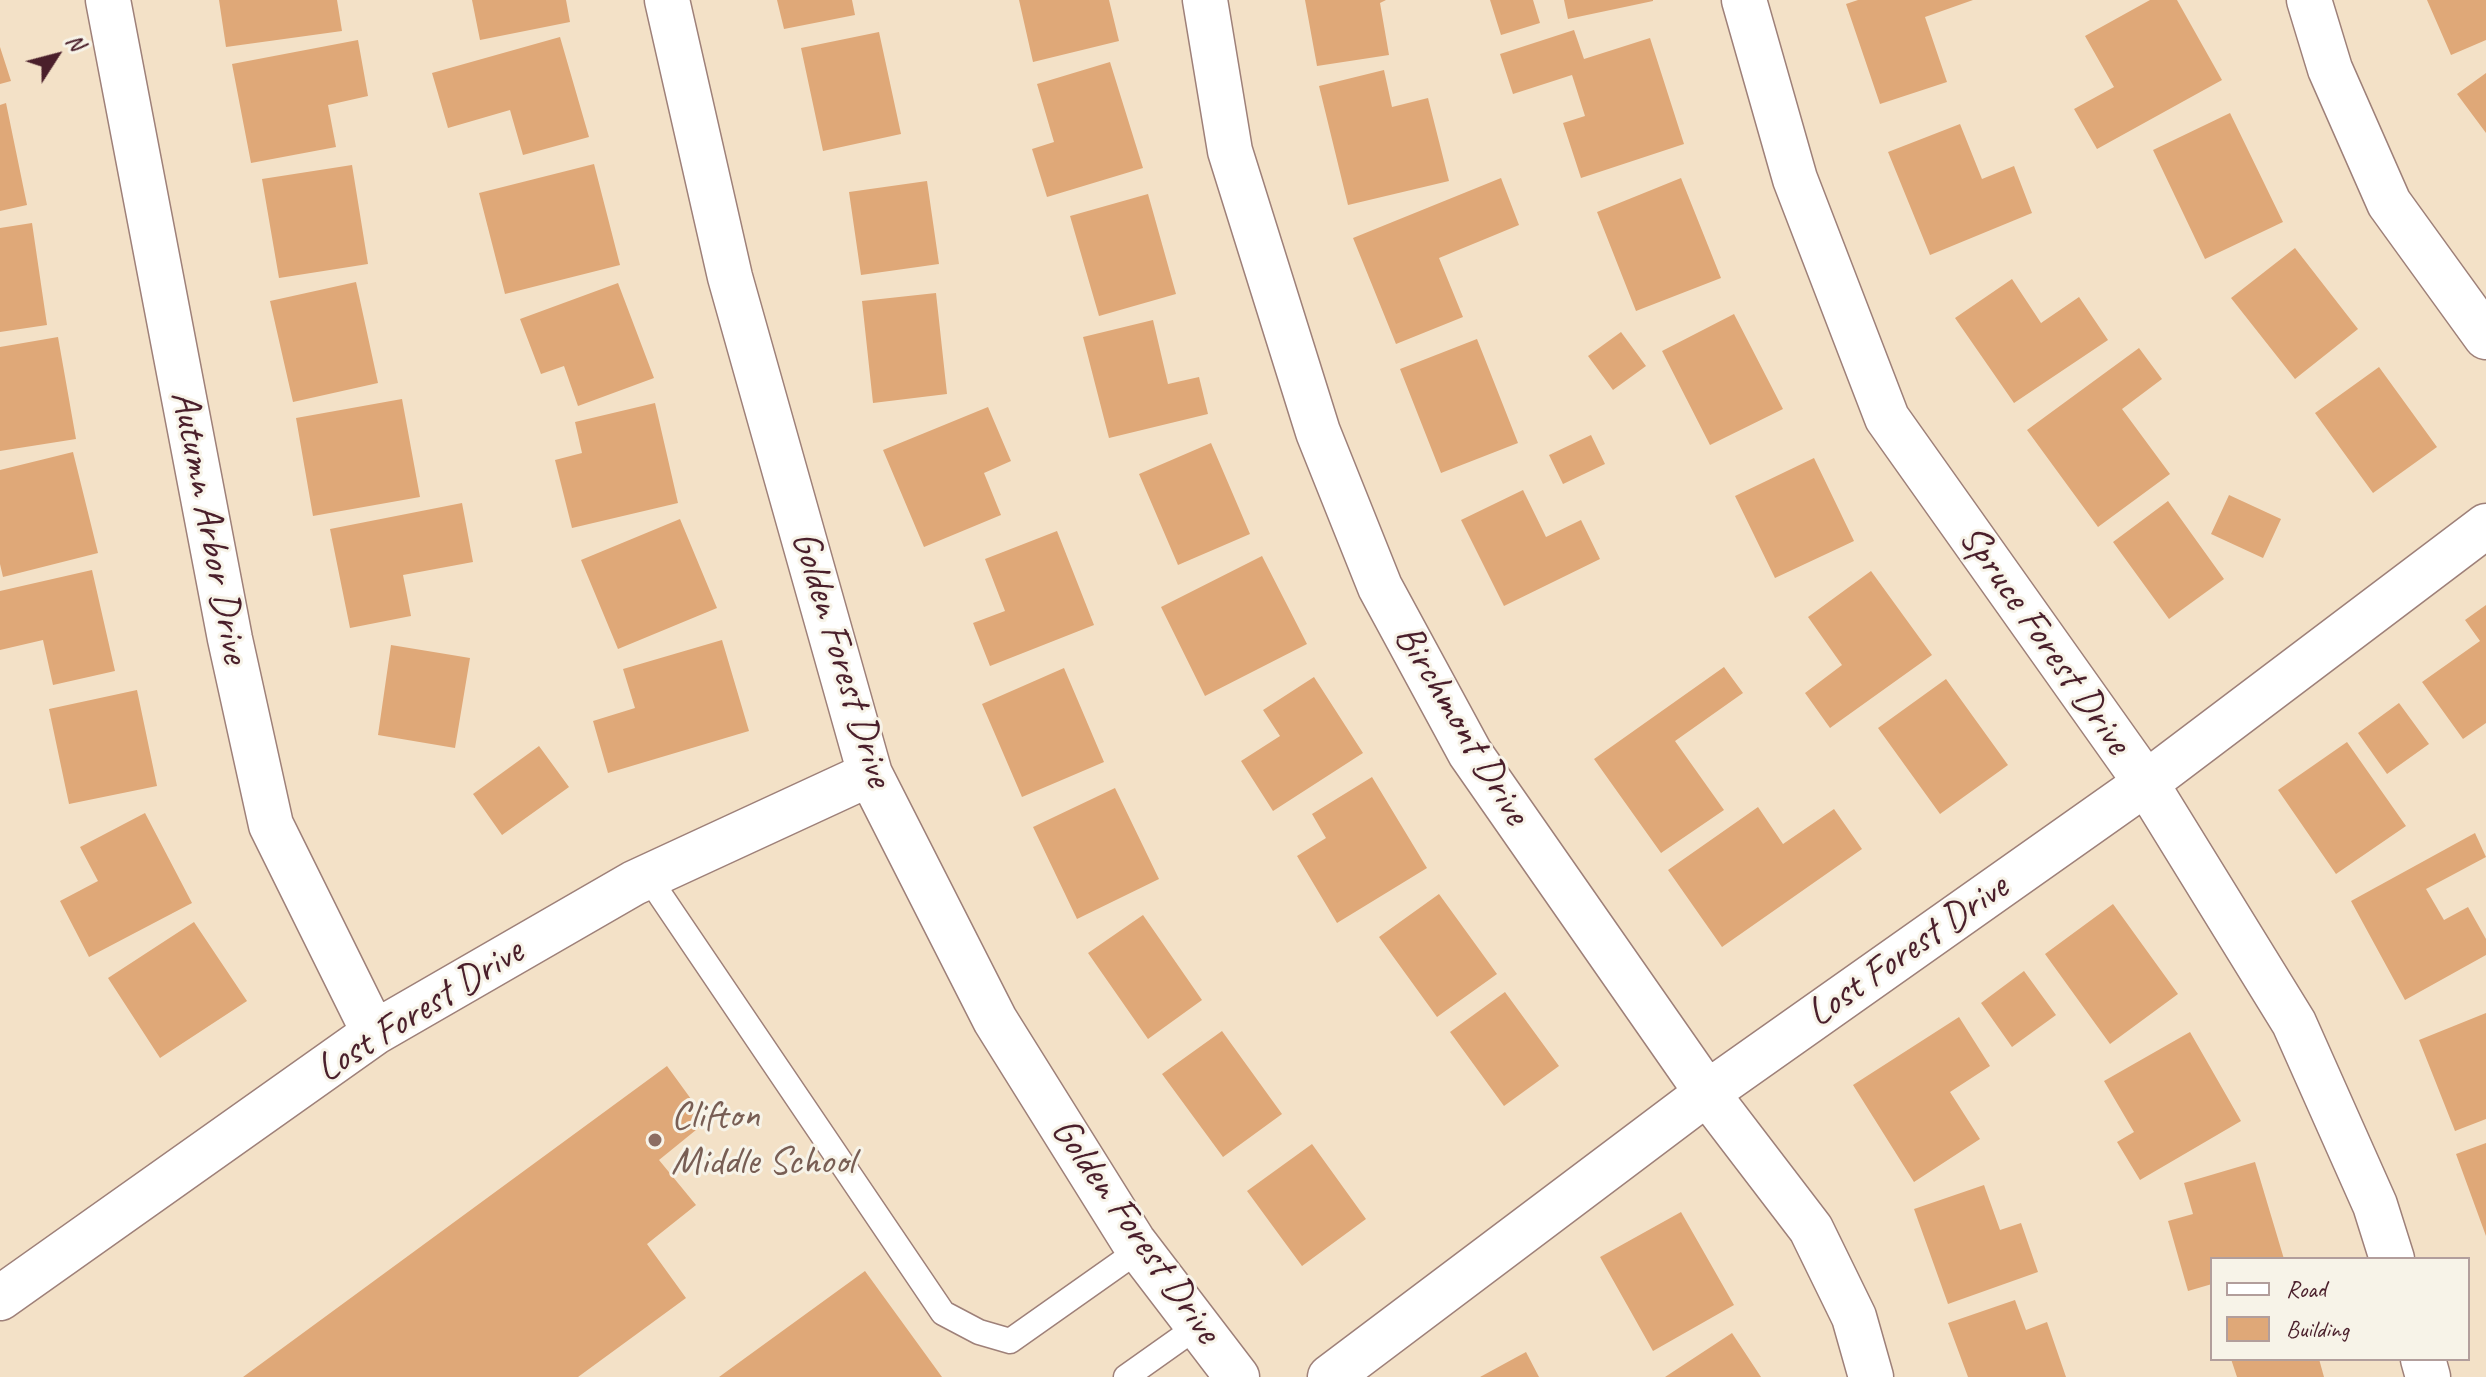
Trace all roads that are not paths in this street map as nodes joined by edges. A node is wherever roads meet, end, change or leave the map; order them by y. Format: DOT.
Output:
graph roads {
  1 [pos="108,0"];
  2 [pos="667,0"];
  3 [pos="1205,0"];
  4 [pos="1744,0"];
  5 [pos="2309,0"];
  6 [pos="2486,337"];
  7 [pos="2486,526"];
  8 [pos="870,774"];
  9 [pos="2146,783"];
  10 [pos="648,877"];
  11 [pos="374,1033"];
  12 [pos="1707,1093"];
  13 [pos="1139,1250"];
  14 [pos="2391,1257"];
  15 [pos="0,1298"];
  16 [pos="1198,1326"];
  17 [pos="1126,1377"];
  18 [pos="1237,1377"];
  19 [pos="1330,1377"];
  20 [pos="1871,1377"];
  1 -- 11 [label="street, Autumn Arbor Drive"];
  2 -- 8 [label="street, Golden Forest Drive"];
  3 -- 12 [label="street, Birchmont Drive"];
  4 -- 9 [label="street, Spruce Forest Drive"];
  5 -- 6 [label="street"];
  7 -- 9 [label="street, Lost Forest Drive"];
  8 -- 10 [label="street, Lost Forest Drive"];
  8 -- 13 [label="street, Golden Forest Drive"];
  9 -- 12 [label="street, Lost Forest Drive"];
  9 -- 14 [label="street, Spruce Forest Drive"];
  10 -- 11 [label="street, Lost Forest Drive"];
  10 -- 13 [label="lane"];
  11 -- 15 [label="street, Lost Forest Drive"];
  12 -- 19 [label="street, Lost Forest Drive"];
  12 -- 20 [label="street, Birchmont Drive"];
  13 -- 16 [label="street, Golden Forest Drive"];
  16 -- 17 [label="lane"];
  16 -- 18 [label="street, Golden Forest Drive"];
}
